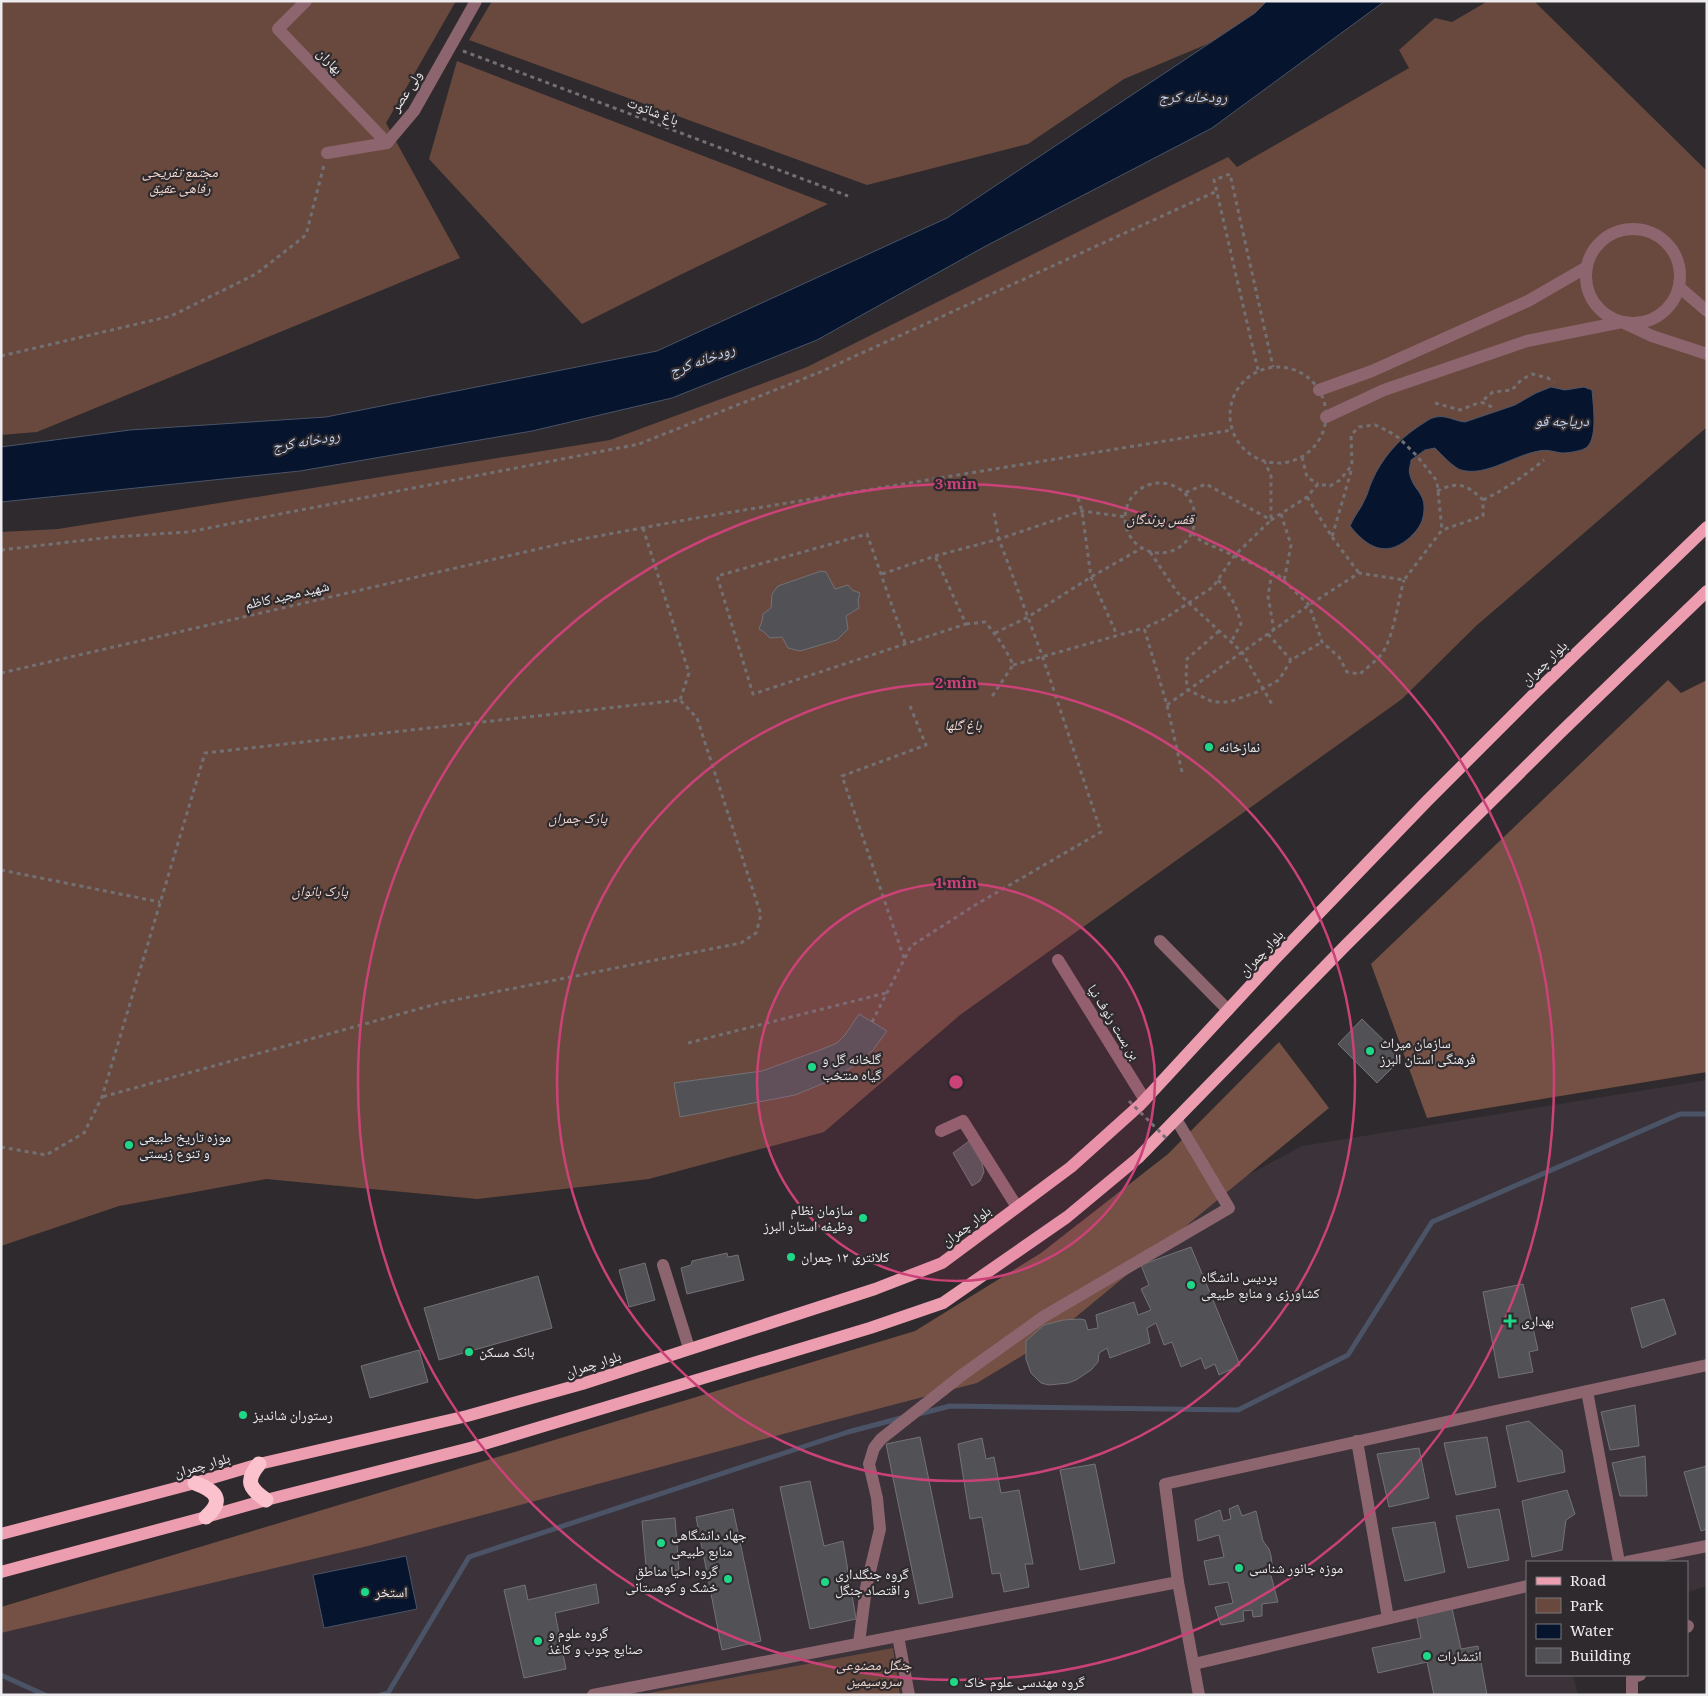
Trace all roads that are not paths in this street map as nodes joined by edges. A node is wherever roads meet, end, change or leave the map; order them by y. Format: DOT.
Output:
graph roads {
  1 [pos="306,1"];
  2 [pos="476,1"];
  3 [pos="387,143"];
  4 [pos="327,153"];
  5 [pos="1587,267"];
  6 [pos="1679,287"];
  7 [pos="1707,311"];
  8 [pos="1622,322"];
  9 [pos="1707,354"];
  10 [pos="1320,390"];
  11 [pos="1326,417"];
  12 [pos="1707,527"];
  13 [pos="1707,591"];
  14 [pos="1160,941"];
  15 [pos="1058,960"];
  16 [pos="1228,1010"];
  17 [pos="1145,1100"];
  18 [pos="1176,1119"];
  19 [pos="941,1131"];
  20 [pos="1017,1207"];
  21 [pos="663,1265"];
  22 [pos="690,1348"];
  23 [pos="1707,1365"];
  24 [pos="1587,1391"];
  25 [pos="1357,1441"];
  26 [pos="259,1464"];
  27 [pos="196,1483"];
  28 [pos="266,1500"];
  29 [pos="206,1517"];
  30 [pos="1,1534"];
  31 [pos="1707,1546"];
  32 [pos="1619,1561"];
  33 [pos="1632,1561"];
  34 [pos="1,1572"];
  35 [pos="1178,1582"];
  36 [pos="1526,1586"];
  37 [pos="1388,1618"];
  38 [pos="898,1636"];
  39 [pos="859,1643"];
  40 [pos="1194,1664"];
  41 [pos="1637,1676"];
  42 [pos="592,1695"];
  43 [pos="909,1695"];
  44 [pos="1199,1695"];
  45 [pos="1632,1695"];
  1 -- 3 [label="street, بهاران"];
  2 -- 3 [label="street, ولی عصر"];
  3 -- 4 [label="street"];
  5 -- 6 [label="street"];
  5 -- 8 [label="street"];
  5 -- 10 [label="street"];
  6 -- 7 [label="street"];
  6 -- 8 [label="street"];
  8 -- 9 [label="street"];
  8 -- 11 [label="street"];
  12 -- 16 [label="main road, بلوار چمران"];
  13 -- 18 [label="main road"];
  14 -- 16 [label="street"];
  15 -- 17 [label="street, بن بست رئوف نیا"];
  16 -- 17 [label="main road, بلوار چمران"];
  17 -- 20 [label="main road, بلوار چمران"];
  18 -- 28 [label="main road"];
  18 -- 39 [label="street"];
  19 -- 20 [label="street"];
  20 -- 22 [label="main road, بلوار چمران"];
  21 -- 22 [label="street"];
  22 -- 26 [label="main road, بلوار چمران"];
  23 -- 24 [label="street"];
  24 -- 25 [label="street"];
  24 -- 32 [label="street"];
  25 -- 35 [label="street"];
  25 -- 37 [label="street"];
  26 -- 27 [label="main road, بلوار چمران"];
  26 -- 28 [label="highway"];
  27 -- 29 [label="highway"];
  27 -- 30 [label="main road, بلوار چمران"];
  28 -- 29 [label="main road"];
  29 -- 34 [label="main road"];
  31 -- 33 [label="street"];
  35 -- 38 [label="street"];
  35 -- 40 [label="street"];
  36 -- 37 [label="street"];
  37 -- 40 [label="street"];
  38 -- 39 [label="street"];
  38 -- 43 [label="street"];
  39 -- 42 [label="street"];
  40 -- 44 [label="street"];
  41 -- 45 [label="street"];
}
